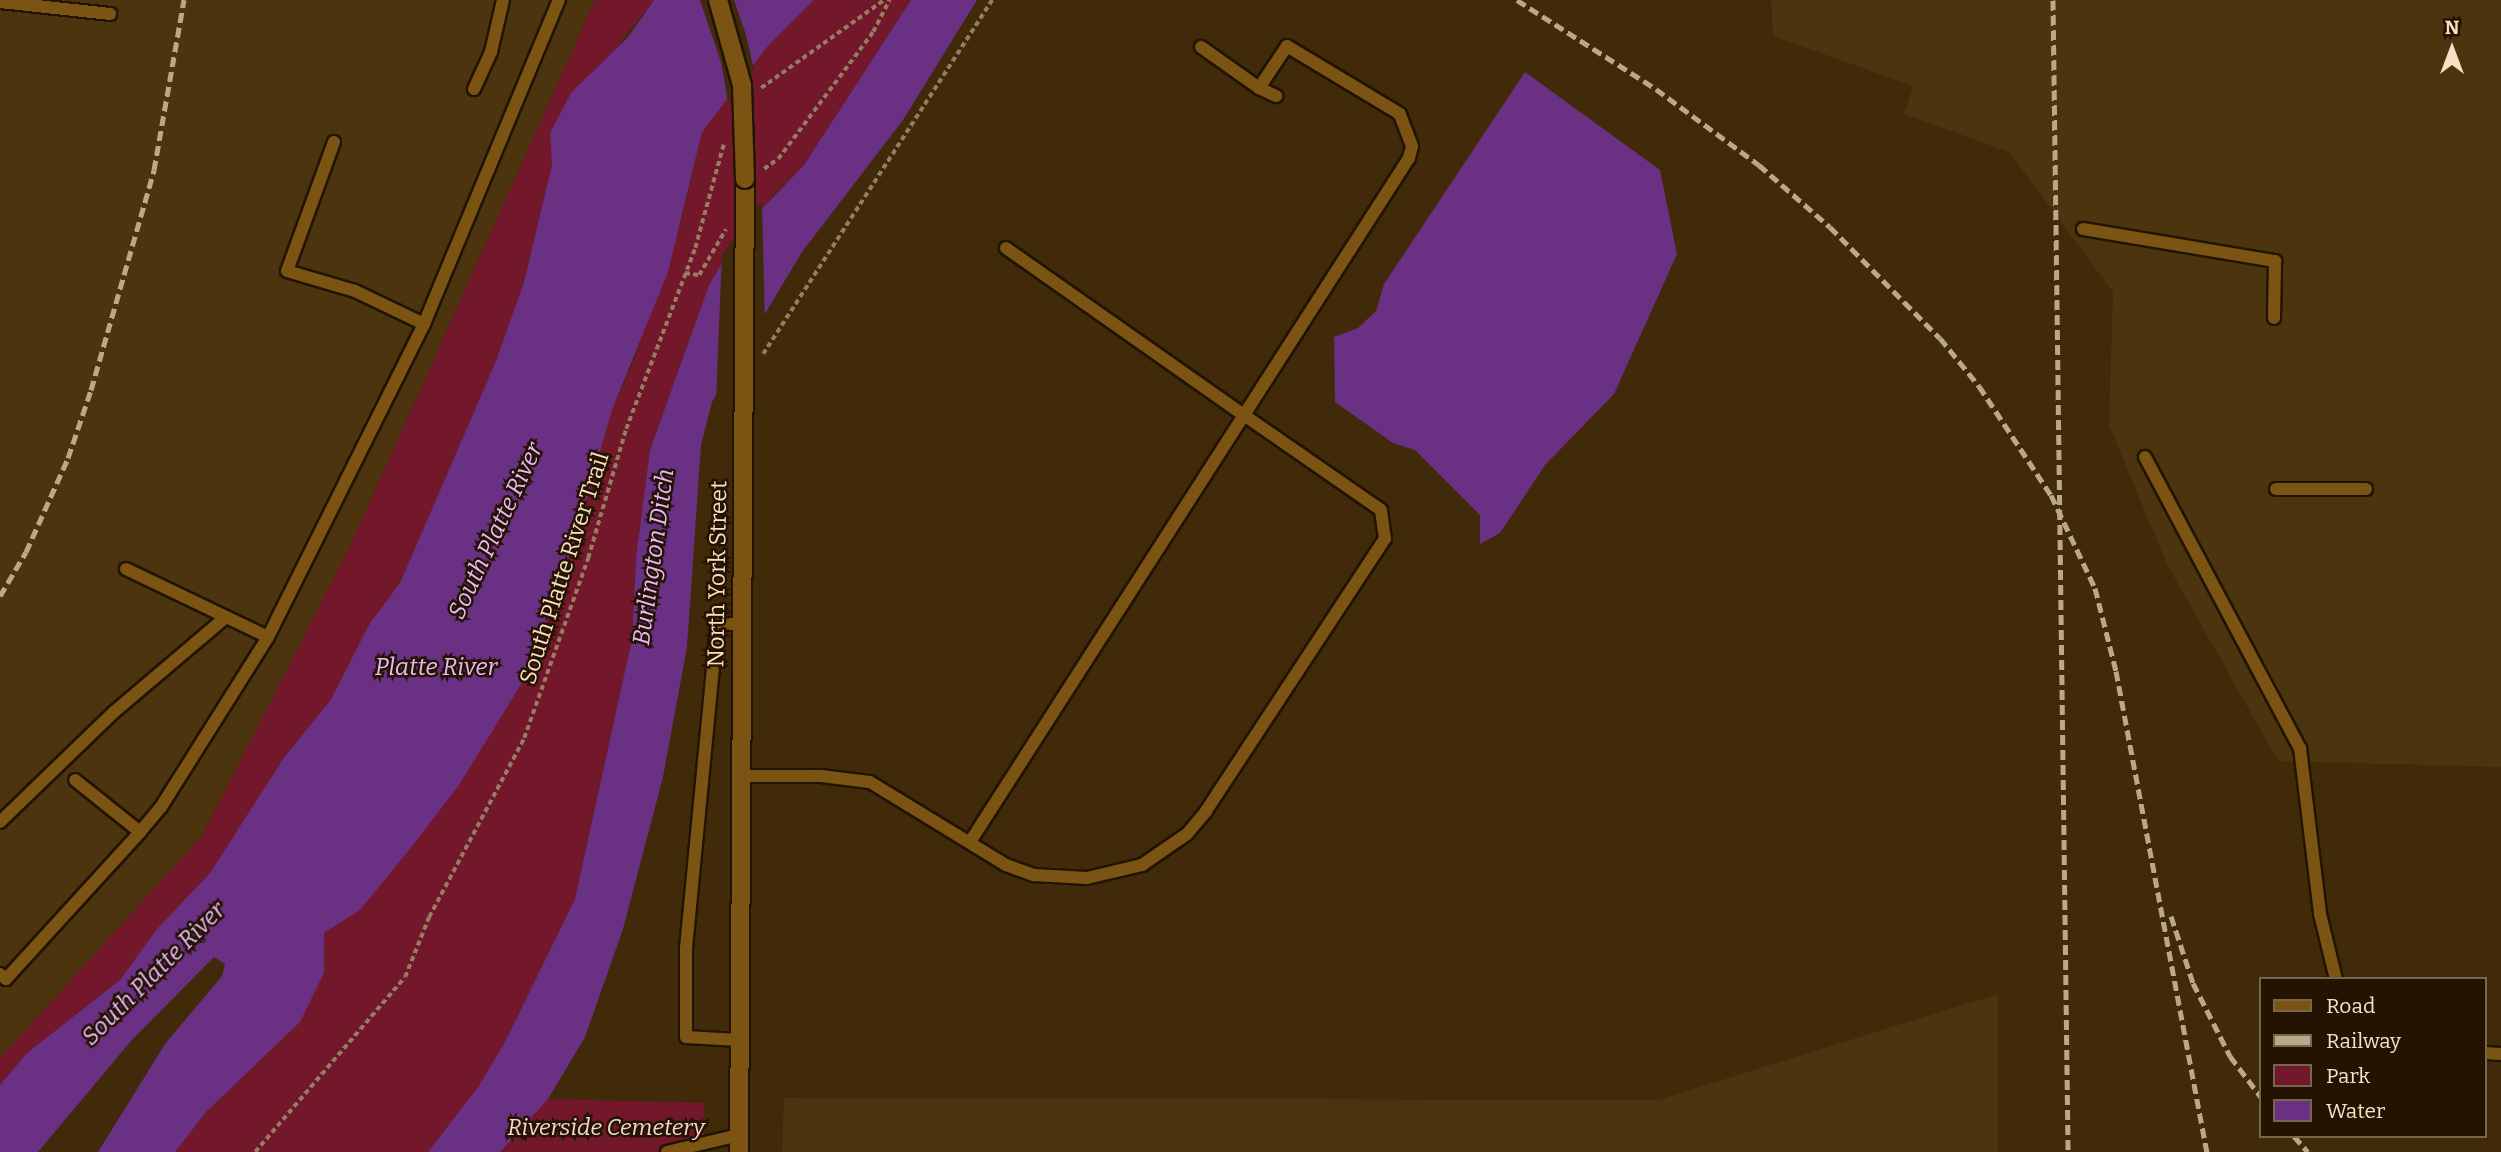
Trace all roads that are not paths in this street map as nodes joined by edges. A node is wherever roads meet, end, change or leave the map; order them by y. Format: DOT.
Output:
graph roads {
  1 [pos="503,0"];
  2 [pos="559,0"];
  3 [pos="718,0"];
  4 [pos="0,2"];
  5 [pos="110,14"];
  6 [pos="1200,47"];
  7 [pos="1259,88"];
  8 [pos="474,89"];
  9 [pos="1276,96"];
  10 [pos="334,142"];
  11 [pos="2083,229"];
  12 [pos="1006,248"];
  13 [pos="2274,318"];
  14 [pos="424,324"];
  15 [pos="1244,415"];
  16 [pos="2145,457"];
  17 [pos="2276,489"];
  18 [pos="2366,489"];
  19 [pos="126,569"];
  20 [pos="226,617"];
  21 [pos="742,624"];
  22 [pos="268,637"];
  23 [pos="740,776"];
  24 [pos="75,780"];
  25 [pos="0,822"];
  26 [pos="140,832"];
  27 [pos="970,842"];
  28 [pos="2336,977"];
  29 [pos="2,979"];
  30 [pos="739,1040"];
  31 [pos="739,1144"];
  32 [pos="667,1152"];
  1 -- 8 [label="lane"];
  2 -- 14 [label="lane"];
  3 -- 21 [label="main road, North York Street, bridge"];
  4 -- 5 [label="lane"];
  6 -- 7 [label="lane"];
  7 -- 9 [label="lane"];
  7 -- 15 [label="lane"];
  10 -- 14 [label="lane"];
  11 -- 13 [label="lane"];
  12 -- 15 [label="lane"];
  14 -- 22 [label="lane"];
  15 -- 27 [label="lane"];
  15 -- 27 [label="lane"];
  16 -- 28 [label="lane"];
  17 -- 18 [label="lane"];
  19 -- 20 [label="lane"];
  20 -- 22 [label="lane"];
  20 -- 25 [label="lane"];
  21 -- 23 [label="main road, North York Street"];
  21 -- 30 [label="lane"];
  22 -- 26 [label="lane"];
  23 -- 27 [label="lane"];
  23 -- 30 [label="main road, North York Street"];
  24 -- 26 [label="lane"];
  26 -- 29 [label="lane"];
  30 -- 31 [label="main road, North York Street"];
  31 -- 32 [label="lane"];
}
